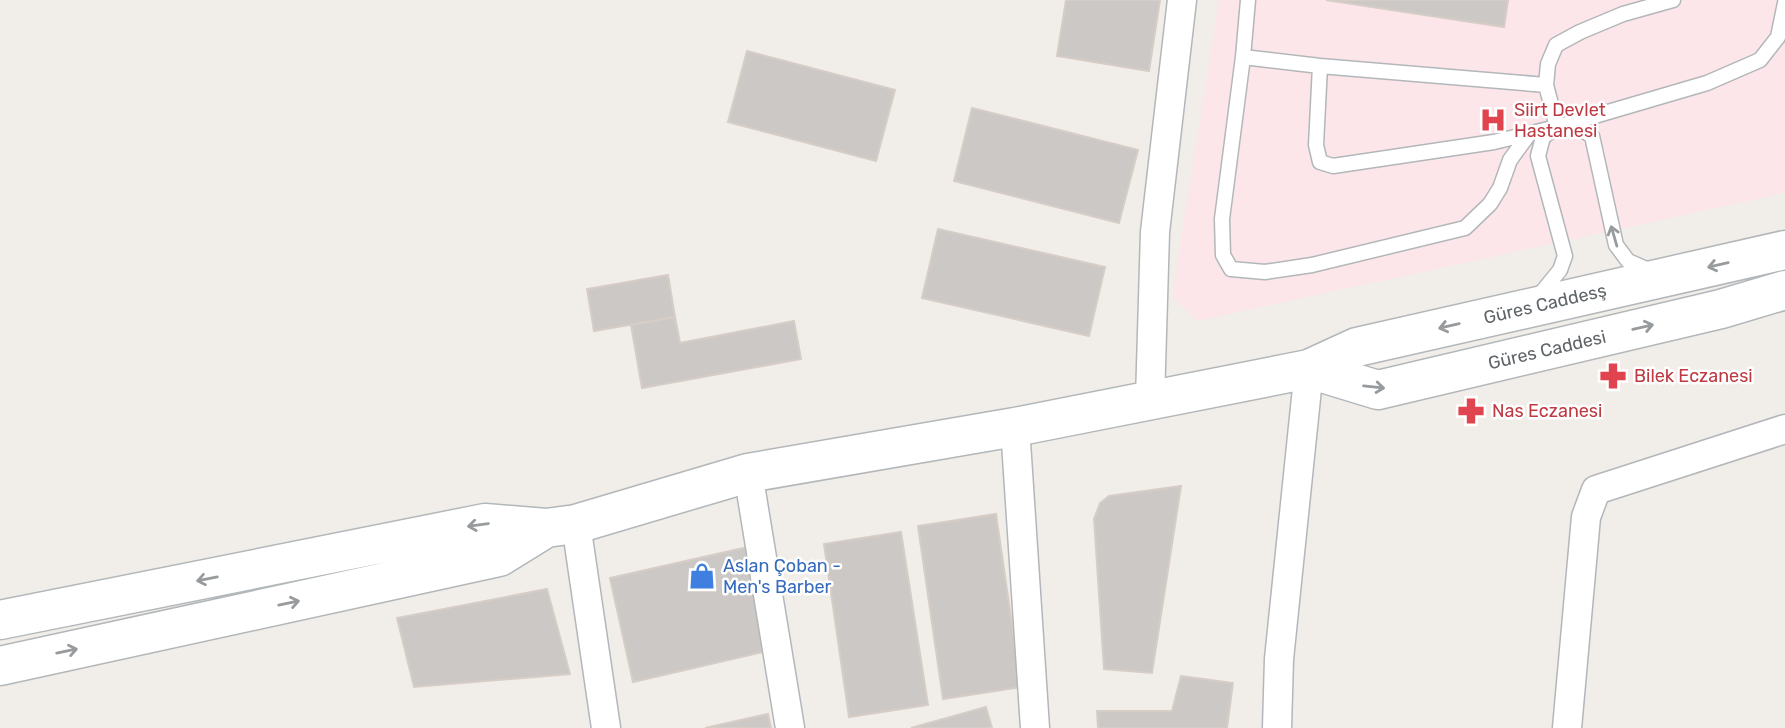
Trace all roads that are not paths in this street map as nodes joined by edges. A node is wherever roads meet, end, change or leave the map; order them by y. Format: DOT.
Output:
graph roads {
  1 [pos="1182,0"];
  2 [pos="1248,0"];
  3 [pos="1673,0"];
  4 [pos="1785,3"];
  5 [pos="1243,57"];
  6 [pos="1320,66"];
  7 [pos="1546,85"];
  8 [pos="1558,127"];
  9 [pos="1529,134"];
  10 [pos="1785,250"];
  11 [pos="1664,277"];
  12 [pos="1785,290"];
  13 [pos="1529,307"];
  14 [pos="1309,369"];
  15 [pos="1150,400"];
  16 [pos="1015,427"];
  17 [pos="1785,429"];
  18 [pos="748,473"];
  19 [pos="561,526"];
  20 [pos="0,620"];
  21 [pos="0,666"];
  22 [pos="606,728"];
  23 [pos="790,728"];
  24 [pos="1035,728"];
  25 [pos="1277,728"];
  26 [pos="1567,728"];
  1 -- 15 [label="street"];
  2 -- 5 [label="lane"];
  3 -- 7 [label="lane"];
  4 -- 8 [label="lane"];
  5 -- 6 [label="lane"];
  5 -- 9 [label="lane"];
  6 -- 7 [label="lane"];
  6 -- 9 [label="lane"];
  7 -- 8 [label="lane"];
  8 -- 9 [label="lane"];
  11 -- 8 [label="lane, one-way"];
  8 -- 13 [label="lane"];
  10 -- 11 [label="street, Güres Caddesş, one-way"];
  11 -- 13 [label="street, Güres Caddesş"];
  14 -- 12 [label="street, Güres Caddesi, one-way"];
  13 -- 14 [label="street, Güres Caddesş, one-way"];
  14 -- 15 [label="street"];
  14 -- 25 [label="street"];
  15 -- 16 [label="street"];
  16 -- 18 [label="street"];
  16 -- 24 [label="street"];
  17 -- 26 [label="street"];
  18 -- 19 [label="street"];
  18 -- 23 [label="street"];
  19 -- 20 [label="street, one-way"];
  21 -- 19 [label="street, one-way"];
  19 -- 22 [label="street"];
}
